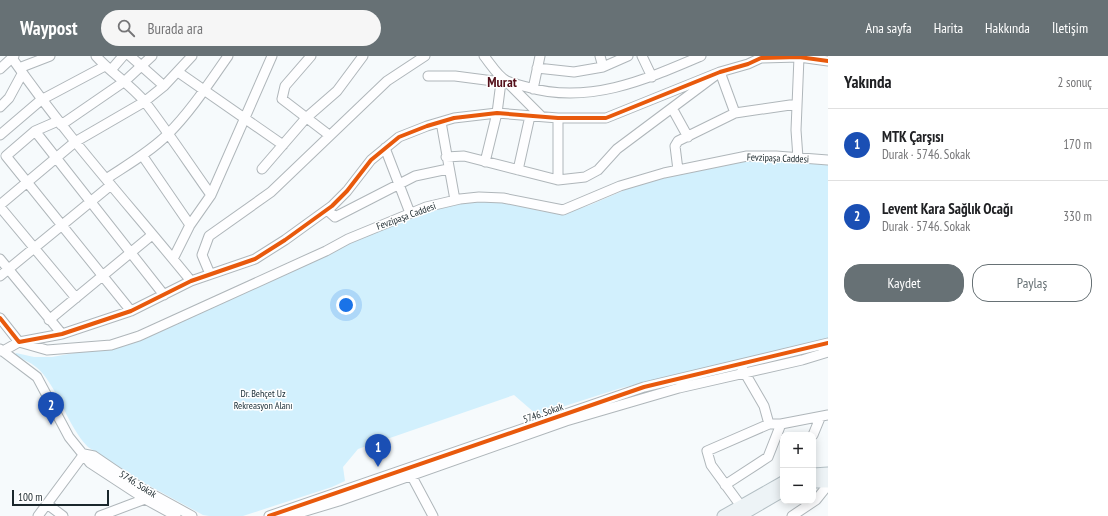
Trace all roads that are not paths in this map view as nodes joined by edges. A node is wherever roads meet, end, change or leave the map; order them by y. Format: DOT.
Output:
graph roads {
  1 [pos="50,56"];
  2 [pos="96,56"];
  3 [pos="123,56"];
  4 [pos="130,56"];
  5 [pos="152,56"];
  6 [pos="192,56"];
  7 [pos="228,56"];
  8 [pos="272,56"];
  9 [pos="311,56"];
  10 [pos="363,56"];
  11 [pos="425,56"];
  12 [pos="484,56"];
  13 [pos="540,56"];
  14 [pos="600,56"];
  15 [pos="628,56"];
  16 [pos="642,56"];
  17 [pos="701,56"];
  18 [pos="13,57"];
  19 [pos="799,57"];
  20 [pos="828,61"];
  21 [pos="142,67"];
  22 [pos="604,67"];
  23 [pos="108,68"];
  24 [pos="537,68"];
  25 [pos="0,69"];
  26 [pos="21,71"];
  27 [pos="178,72"];
  28 [pos="720,72"];
  29 [pos="428,76"];
  30 [pos="652,77"];
  31 [pos="125,81"];
  32 [pos="503,81"];
  33 [pos="164,86"];
  34 [pos="533,89"];
  35 [pos="203,90"];
  36 [pos="42,100"];
  37 [pos="144,102"];
  38 [pos="797,104"];
  39 [pos="0,107"];
  40 [pos="672,108"];
  41 [pos="497,113"];
  42 [pos="735,113"];
  43 [pos="530,116"];
  44 [pos="541,116"];
  45 [pos="245,117"];
  46 [pos="306,118"];
  47 [pos="558,118"];
  48 [pos="441,122"];
  49 [pos="59,123"];
  50 [pos="35,131"];
  51 [pos="167,134"];
  52 [pos="0,135"];
  53 [pos="329,135"];
  54 [pos="688,137"];
  55 [pos="75,142"];
  56 [pos="283,145"];
  57 [pos="385,148"];
  58 [pos="142,156"];
  59 [pos="446,157"];
  60 [pos="798,158"];
  61 [pos="55,159"];
  62 [pos="828,160"];
  63 [pos="484,162"];
  64 [pos="262,169"];
  65 [pos="448,169"];
  66 [pos="518,170"];
  67 [pos="678,170"];
  68 [pos="558,180"];
  69 [pos="108,182"];
  70 [pos="27,183"];
  71 [pos="399,185"];
  72 [pos="211,195"];
  73 [pos="455,200"];
  74 [pos="91,202"];
  75 [pos="0,206"];
  76 [pos="327,210"];
  77 [pos="410,213"];
  78 [pos="190,225"];
  79 [pos="62,226"];
  80 [pos="152,235"];
  81 [pos="34,247"];
  82 [pos="131,252"];
  83 [pos="0,259"];
  84 [pos="173,259"];
  85 [pos="8,269"];
  86 [pos="210,274"];
  87 [pos="0,276"];
  88 [pos="102,276"];
  89 [pos="191,281"];
  90 [pos="164,295"];
  91 [pos="76,298"];
  92 [pos="131,311"];
  93 [pos="0,318"];
  94 [pos="50,320"];
  95 [pos="62,334"];
  96 [pos="19,342"];
  97 [pos="828,343"];
  98 [pos="1,350"];
  99 [pos="828,352"];
  100 [pos="740,364"];
  101 [pos="744,373"];
  102 [pos="824,416"];
  103 [pos="769,424"];
  104 [pos="781,424"];
  105 [pos="815,432"];
  106 [pos="84,454"];
  107 [pos="409,472"];
  108 [pos="828,473"];
  109 [pos="816,474"];
  110 [pos="816,482"];
  111 [pos="828,482"];
  112 [pos="780,484"];
  113 [pos="725,485"];
  114 [pos="828,485"];
  115 [pos="780,492"];
  116 [pos="145,499"];
  117 [pos="47,504"];
  118 [pos="741,511"];
  119 [pos="38,516"];
  120 [pos="63,516"];
  121 [pos="100,516"];
  122 [pos="176,516"];
  123 [pos="192,516"];
  124 [pos="269,516"];
  125 [pos="289,516"];
  126 [pos="433,516"];
  127 [pos="723,516"];
  128 [pos="792,516"];
  1 -- 26 [label="street"];
  2 -- 23 [label="street"];
  3 -- 23 [label="street"];
  4 -- 21 [label="street"];
  5 -- 21 [label="street"];
  6 -- 27 [label="street"];
  7 -- 35 [label="street"];
  8 -- 45 [label="street"];
  9 -- 46 [label="street"];
  10 -- 46 [label="street"];
  11 -- 53 [label="street"];
  12 -- 32 [label="street"];
  13 -- 24 [label="street"];
  14 -- 22 [label="street"];
  15 -- 22 [label="street"];
  16 -- 30 [label="street"];
  17 -- 30 [label="street"];
  18 -- 25 [label="street"];
  18 -- 26 [label="street"];
  19 -- 20 [label="street"];
  19 -- 28 [label="street"];
  19 -- 38 [label="street"];
  21 -- 31 [label="street"];
  21 -- 33 [label="street"];
  22 -- 24 [label="street"];
  23 -- 31 [label="street"];
  23 -- 36 [label="street"];
  24 -- 34 [label="street"];
  26 -- 36 [label="street"];
  26 -- 39 [label="street"];
  27 -- 33 [label="street"];
  27 -- 35 [label="street"];
  28 -- 40 [label="street"];
  28 -- 42 [label="street"];
  28 -- 47 [label="street"];
  29 -- 32 [label="street"];
  30 -- 34 [label="street"];
  31 -- 37 [label="street"];
  31 -- 49 [label="street"];
  32 -- 34 [label="street"];
  32 -- 41 [label="street"];
  32 -- 44 [label="street"];
  33 -- 37 [label="street"];
  35 -- 45 [label="street"];
  35 -- 51 [label="street"];
  36 -- 49 [label="street"];
  36 -- 52 [label="street"];
  37 -- 51 [label="street"];
  37 -- 55 [label="street"];
  38 -- 42 [label="street"];
  38 -- 60 [label="street"];
  40 -- 54 [label="street"];
  40 -- 68 [label="street"];
  41 -- 43 [label="street"];
  41 -- 48 [label="street"];
  41 -- 63 [label="street"];
  42 -- 54 [label="street"];
  43 -- 44 [label="street"];
  43 -- 66 [label="street"];
  44 -- 47 [label="street"];
  45 -- 56 [label="street"];
  45 -- 72 [label="street"];
  46 -- 53 [label="street"];
  46 -- 56 [label="street"];
  47 -- 68 [label="street"];
  48 -- 57 [label="street"];
  48 -- 59 [label="street"];
  49 -- 50 [label="street"];
  49 -- 55 [label="street"];
  50 -- 61 [label="street"];
  50 -- 70 [label="street"];
  51 -- 58 [label="street"];
  51 -- 72 [label="street"];
  53 -- 86 [label="street"];
  54 -- 67 [label="street"];
  55 -- 61 [label="street"];
  55 -- 69 [label="street"];
  56 -- 64 [label="street"];
  57 -- 71 [label="street"];
  57 -- 76 [label="street"];
  58 -- 69 [label="street"];
  58 -- 78 [label="street"];
  59 -- 63 [label="street"];
  59 -- 65 [label="street"];
  60 -- 62 [label="street, Fevzipaşa Caddesi"];
  60 -- 67 [label="street, Fevzipaşa Caddesi"];
  61 -- 70 [label="street"];
  61 -- 74 [label="street"];
  63 -- 66 [label="street"];
  65 -- 71 [label="street"];
  65 -- 73 [label="street"];
  66 -- 68 [label="street"];
  67 -- 73 [label="street, Fevzipaşa Caddesi"];
  69 -- 74 [label="street"];
  69 -- 80 [label="street"];
  70 -- 75 [label="street"];
  70 -- 79 [label="street"];
  71 -- 76 [label="street"];
  71 -- 77 [label="street"];
  72 -- 78 [label="street"];
  73 -- 77 [label="street, Fevzipaşa Caddesi"];
  74 -- 79 [label="street"];
  74 -- 82 [label="street"];
  75 -- 81 [label="street"];
  76 -- 86 [label="street"];
  77 -- 96 [label="street, Fevzipaşa Caddesi"];
  78 -- 84 [label="street"];
  79 -- 81 [label="street"];
  79 -- 88 [label="street"];
  80 -- 82 [label="street"];
  80 -- 84 [label="street"];
  81 -- 85 [label="street"];
  81 -- 91 [label="street"];
  82 -- 88 [label="street"];
  82 -- 90 [label="street"];
  83 -- 85 [label="street"];
  84 -- 89 [label="street"];
  85 -- 87 [label="street"];
  85 -- 94 [label="street"];
  86 -- 89 [label="street"];
  88 -- 91 [label="street"];
  88 -- 92 [label="street"];
  89 -- 90 [label="street"];
  90 -- 92 [label="street"];
  91 -- 94 [label="street"];
  92 -- 95 [label="street"];
  93 -- 96 [label="street"];
  94 -- 95 [label="street"];
  95 -- 96 [label="street"];
  96 -- 98 [label="street"];
  97 -- 100 [label="street, 5746. Sokak"];
  98 -- 106 [label="street, 5746. Sokak"];
  99 -- 101 [label="street, 5746. Sokak"];
  100 -- 101 [label="street"];
  100 -- 107 [label="street, 5746. Sokak"];
  101 -- 103 [label="street"];
  101 -- 107 [label="street, 5746. Sokak"];
  102 -- 104 [label="street"];
  102 -- 105 [label="street"];
  103 -- 104 [label="street"];
  103 -- 113 [label="street"];
  104 -- 113 [label="street"];
  106 -- 116 [label="street, 5746. Sokak"];
  106 -- 117 [label="street"];
  106 -- 123 [label="street, 5746. Sokak"];
  107 -- 124 [label="street, 5746. Sokak"];
  107 -- 125 [label="street, 5746. Sokak"];
  107 -- 126 [label="street"];
  108 -- 109 [label="main road"];
  110 -- 111 [label="main road"];
  112 -- 118 [label="main road"];
  113 -- 118 [label="street"];
  114 -- 128 [label="street"];
  115 -- 118 [label="main road"];
  116 -- 121 [label="street"];
  116 -- 122 [label="street, 5746. Sokak"];
  117 -- 119 [label="street"];
  117 -- 120 [label="street"];
  118 -- 127 [label="main road"];
}
